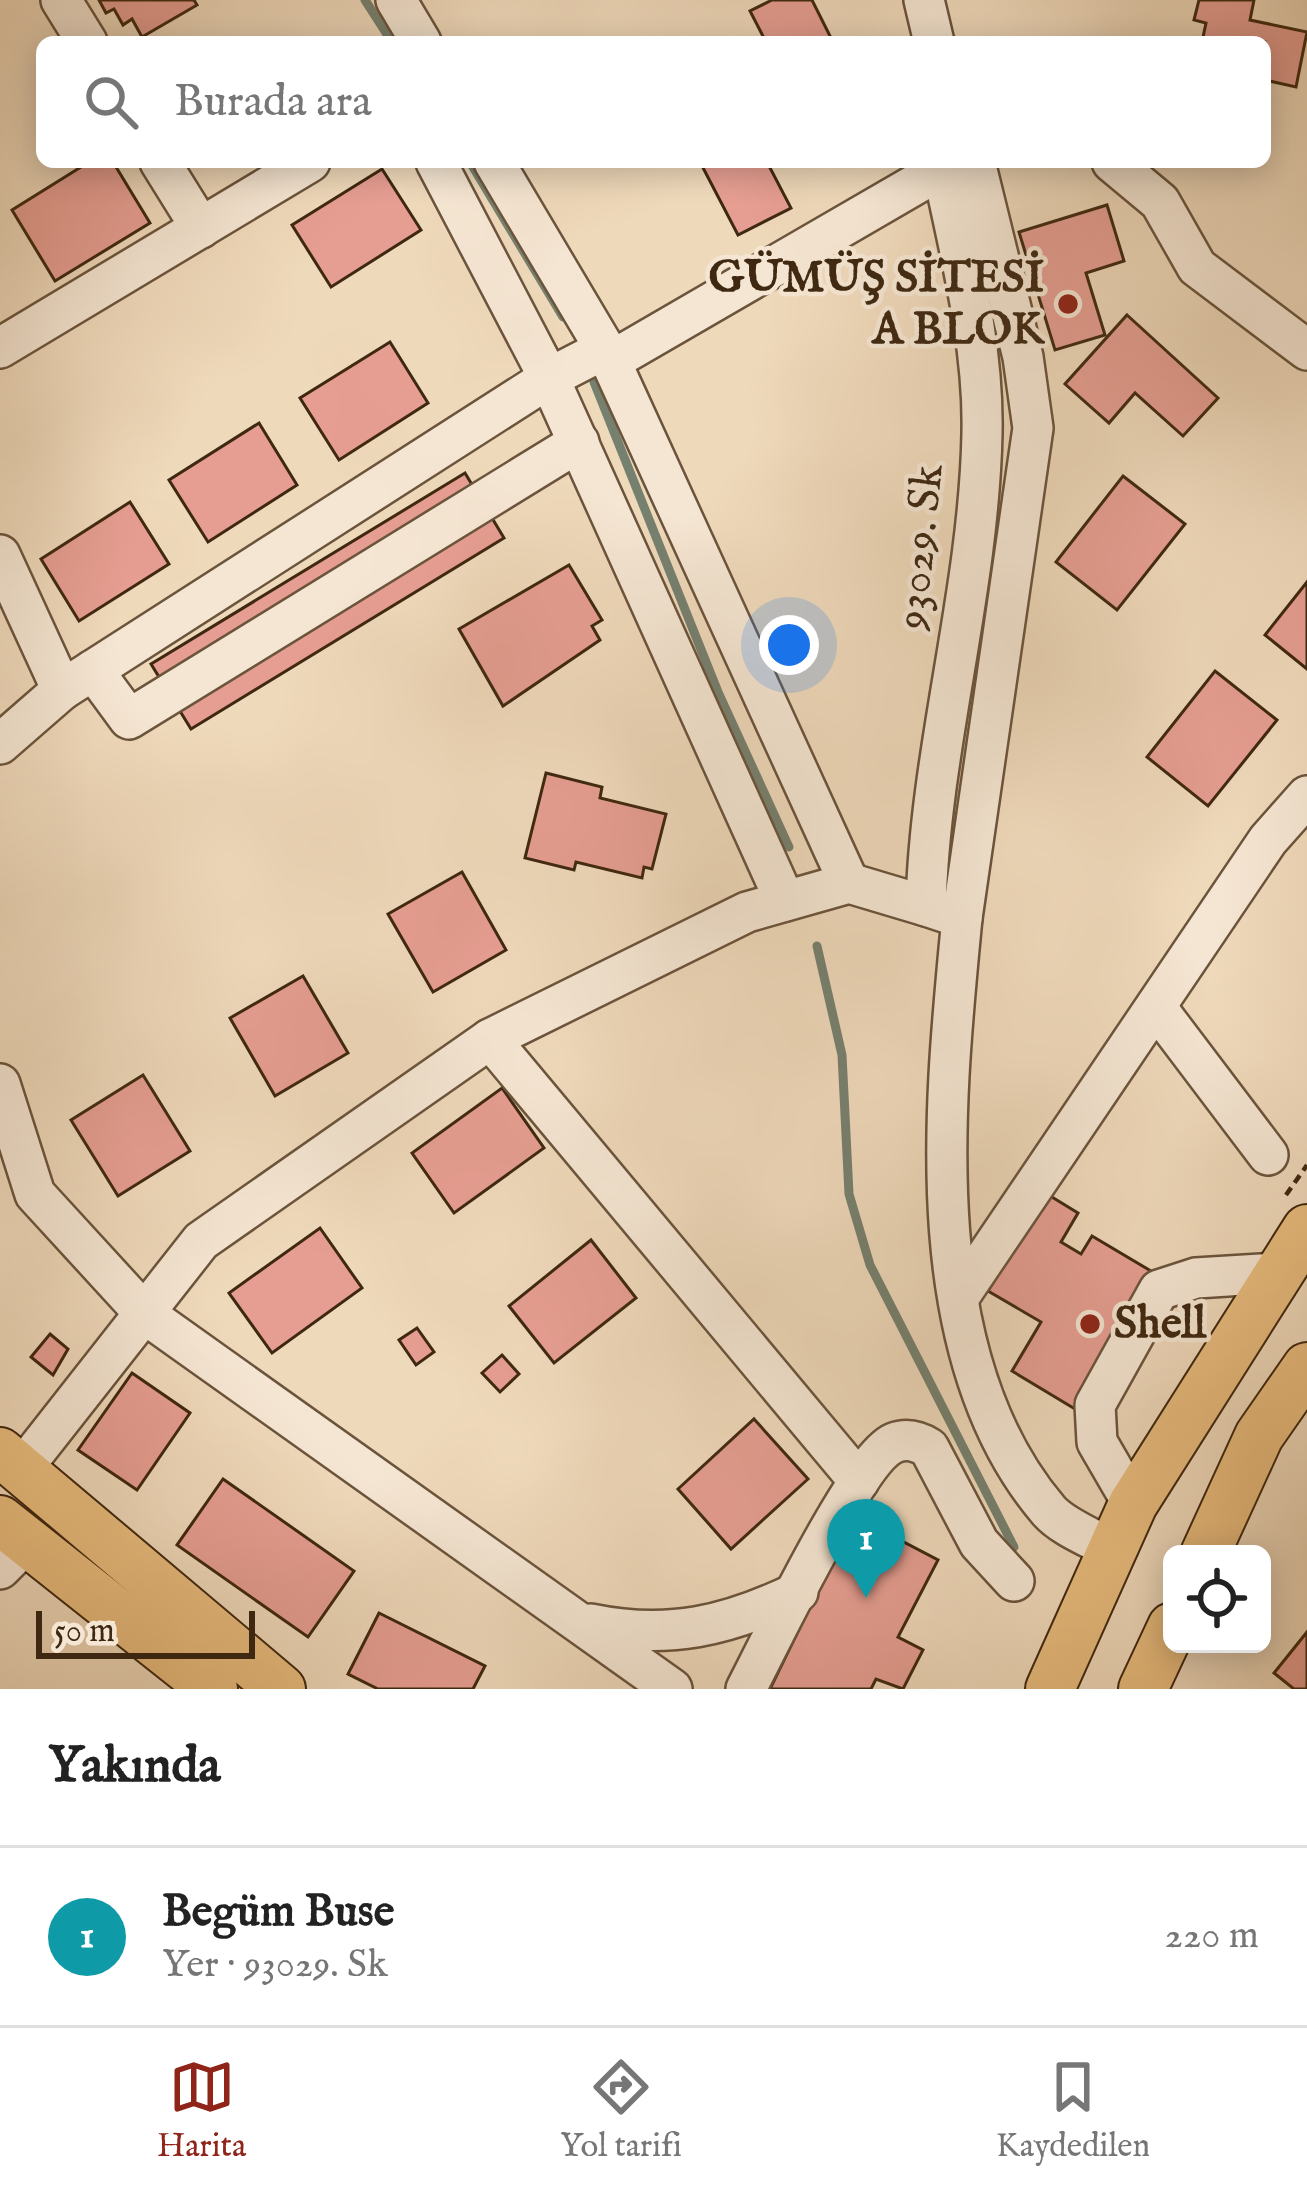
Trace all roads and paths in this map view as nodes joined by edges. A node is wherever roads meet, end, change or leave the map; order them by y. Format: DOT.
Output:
graph roads {
  1 [pos="61,0"];
  2 [pos="396,0"];
  3 [pos="925,0"];
  4 [pos="82,36"];
  5 [pos="418,36"];
  6 [pos="933,36"];
  7 [pos="164,168"];
  8 [pos="300,168"];
  9 [pos="439,168"];
  10 [pos="498,168"];
  11 [pos="945,168"];
  12 [pos="953,168"];
  13 [pos="953,168"];
  14 [pos="1119,168"];
  15 [pos="201,228"];
  16 [pos="0,348"];
  17 [pos="1307,350"];
  18 [pos="608,355"];
  19 [pos="549,378"];
  20 [pos="1028,396"];
  21 [pos="980,402"];
  22 [pos="579,442"];
  23 [pos="0,555"];
  24 [pos="956,662"];
  25 [pos="996,668"];
  26 [pos="77,680"];
  27 [pos="0,744"];
  28 [pos="1307,796"];
  29 [pos="849,883"];
  30 [pos="785,901"];
  31 [pos="944,912"];
  32 [pos="1156,1006"];
  33 [pos="490,1039"];
  34 [pos="0,1084"];
  35 [pos="1268,1155"];
  36 [pos="1307,1229"];
  37 [pos="1276,1273"];
  38 [pos="959,1297"];
  39 [pos="145,1314"];
  40 [pos="1307,1367"];
  41 [pos="11,1461"];
  42 [pos="859,1481"];
  43 [pos="1133,1504"];
  44 [pos="9,1544"];
  45 [pos="1209,1545"];
  46 [pos="1111,1549"];
  47 [pos="1014,1581"];
  48 [pos="798,1592"];
  49 [pos="575,1620"];
  50 [pos="1163,1646"];
  51 [pos="213,1689"];
  52 [pos="281,1689"];
  53 [pos="672,1689"];
  54 [pos="746,1689"];
  55 [pos="1049,1689"];
  56 [pos="1143,1689"];
  1 -- 4 [label="street"];
  2 -- 5 [label="street"];
  3 -- 6 [label="street"];
  7 -- 15 [label="street"];
  8 -- 15 [label="street"];
  9 -- 19 [label="street"];
  10 -- 18 [label="street"];
  11 -- 18 [label="street"];
  12 -- 20 [label="street, 93029. Sk"];
  13 -- 21 [label="street, 93029. Sk"];
  14 -- 17 [label="street"];
  15 -- 16 [label="street"];
  18 -- 19 [label="street"];
  18 -- 29 [label="street"];
  19 -- 22 [label="street"];
  19 -- 26 [label="street"];
  20 -- 21 [label="street"];
  20 -- 25 [label="street, 93029. Sk"];
  21 -- 24 [label="street, 93029. Sk"];
  22 -- 26 [label="street"];
  22 -- 30 [label="street"];
  23 -- 26 [label="street"];
  24 -- 25 [label="street"];
  24 -- 31 [label="street, 93029. Sk"];
  25 -- 31 [label="street, 93029. Sk"];
  26 -- 27 [label="street"];
  28 -- 32 [label="street"];
  29 -- 30 [label="street"];
  29 -- 31 [label="street"];
  30 -- 33 [label="street"];
  31 -- 38 [label="street, 93029. Sk"];
  32 -- 35 [label="street"];
  32 -- 38 [label="street"];
  33 -- 39 [label="street"];
  33 -- 42 [label="street"];
  34 -- 39 [label="street"];
  36 -- 37 [label="main road"];
  37 -- 43 [label="main road"];
  37 -- 43 [label="street"];
  38 -- 46 [label="street, 93029. Sk"];
  39 -- 41 [label="street"];
  39 -- 49 [label="street"];
  40 -- 45 [label="main road"];
  41 -- 52 [label="main road"];
  42 -- 47 [label="street"];
  42 -- 48 [label="street"];
  43 -- 46 [label="main road"];
  44 -- 51 [label="main road"];
  46 -- 55 [label="main road"];
  48 -- 49 [label="street"];
  48 -- 54 [label="street"];
  49 -- 53 [label="street"];
  50 -- 56 [label="main road"];
}
